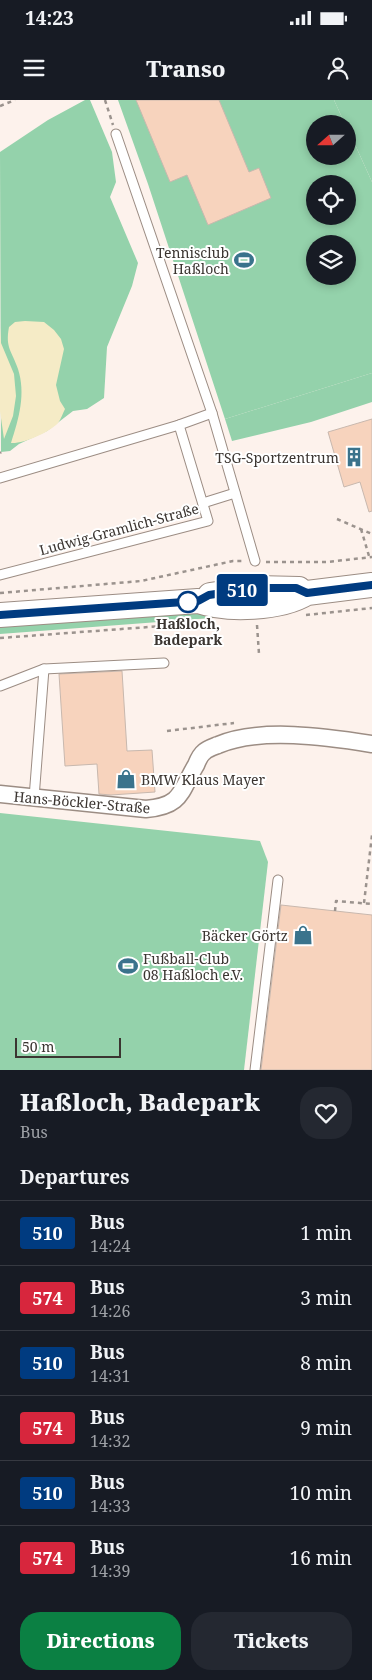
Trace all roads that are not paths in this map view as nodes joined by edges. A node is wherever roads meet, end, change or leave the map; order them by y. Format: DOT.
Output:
graph roads {
  1 [pos="116,134"];
  2 [pos="212,413"];
  3 [pos="179,425"];
  4 [pos="0,478"];
  5 [pos="235,493"];
  6 [pos="203,503"];
  7 [pos="255,562"];
  8 [pos="0,575"];
  9 [pos="372,585"];
  10 [pos="0,615"];
  11 [pos="164,663"];
  12 [pos="44,669"];
  13 [pos="0,686"];
  14 [pos="372,744"];
  15 [pos="0,794"];
  16 [pos="34,798"];
  17 [pos="278,880"];
  18 [pos="255,1070"];
  1 -- 2 [label="lane"];
  2 -- 3 [label="lane"];
  2 -- 5 [label="lane"];
  3 -- 4 [label="lane"];
  3 -- 6 [label="lane, Ludwig-Gramlich-Straße"];
  5 -- 6 [label="lane"];
  5 -- 7 [label="lane"];
  6 -- 8 [label="lane, Ludwig-Gramlich-Straße"];
  9 -- 10 [label="main road"];
  11 -- 12 [label="lane"];
  12 -- 13 [label="lane"];
  12 -- 16 [label="lane"];
  14 -- 16 [label="street, Hans-Böckler-Straße"];
  15 -- 16 [label="street, Hans-Böckler-Straße"];
  17 -- 18 [label="lane"];
}
